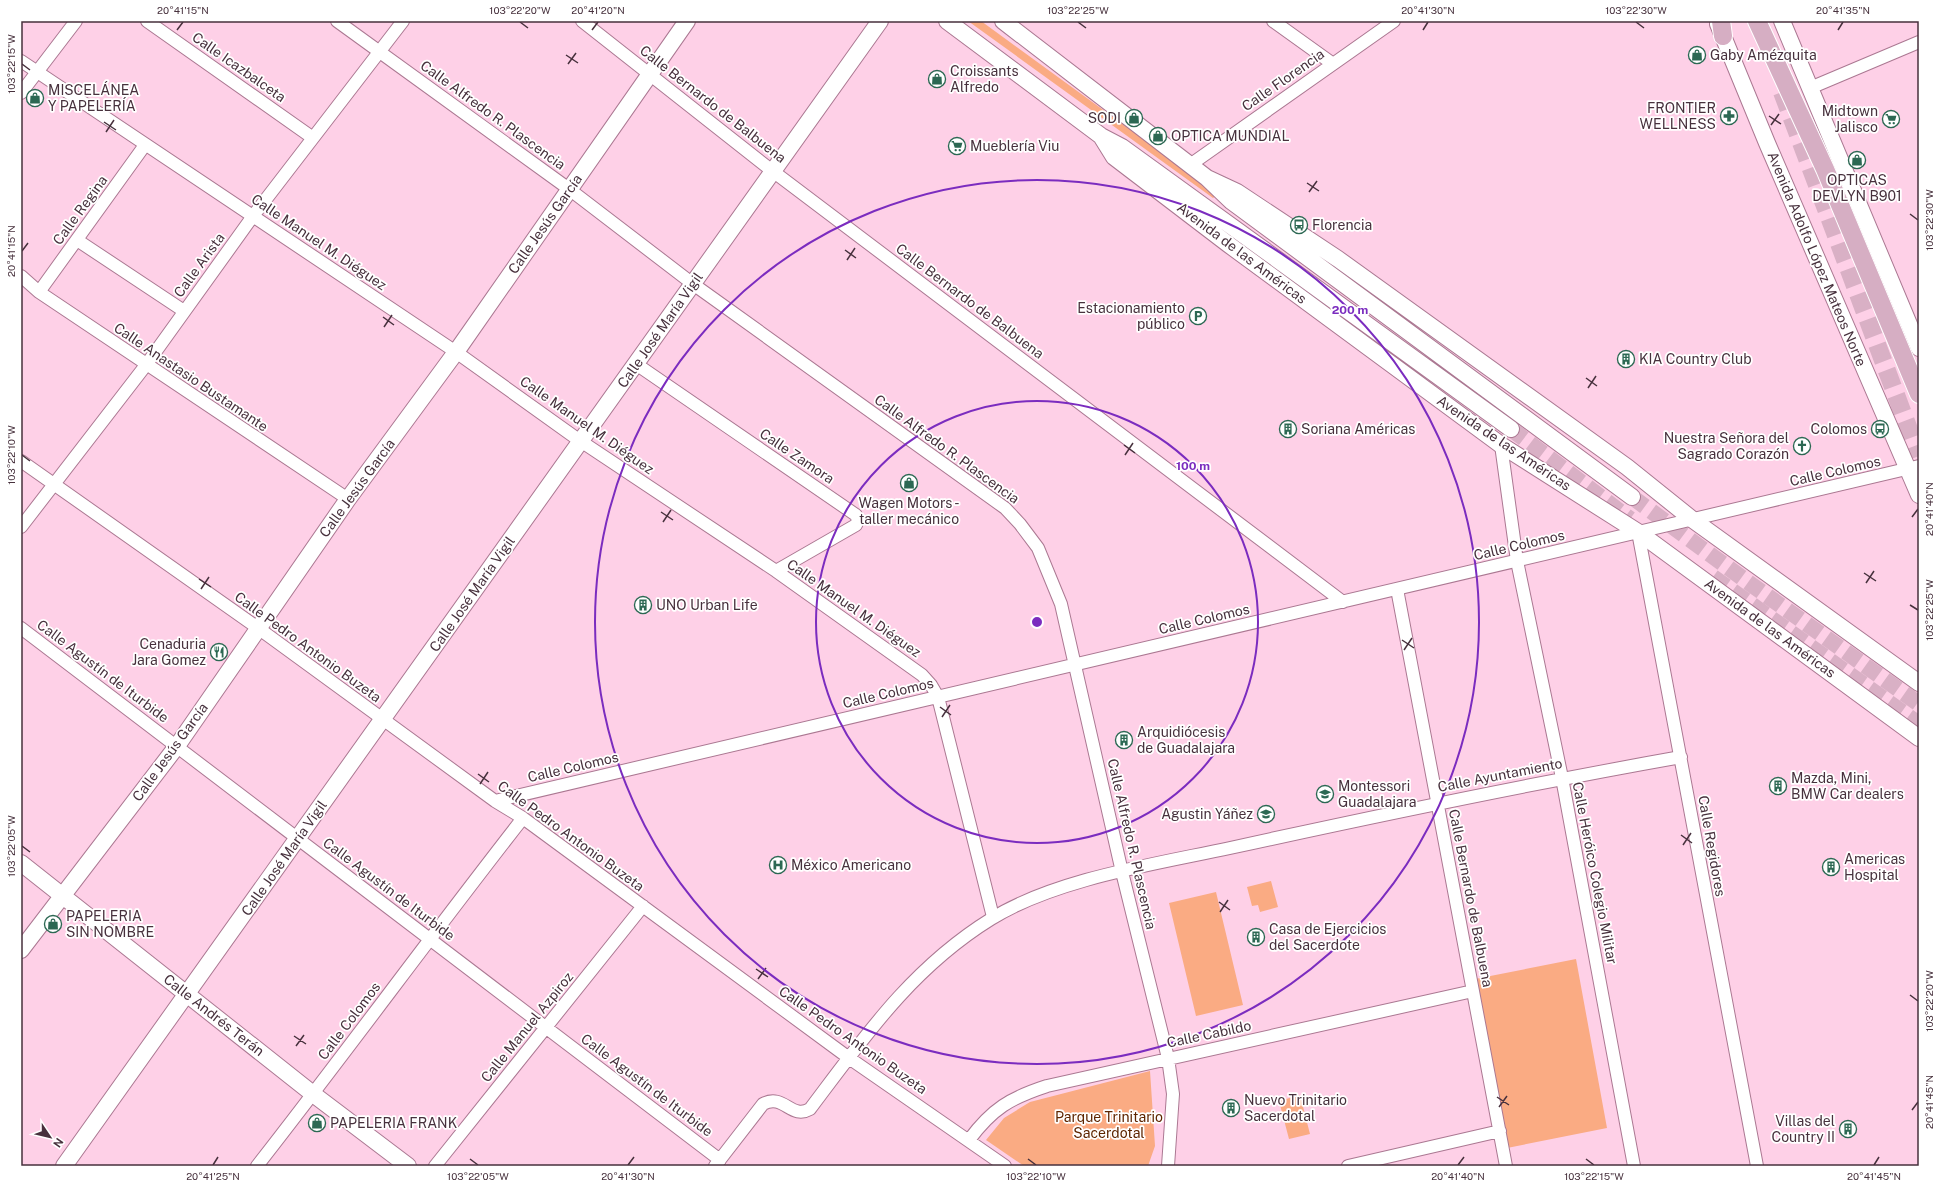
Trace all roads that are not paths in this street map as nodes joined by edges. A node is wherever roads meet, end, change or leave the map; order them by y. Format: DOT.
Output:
graph roads {
  1 [pos="76,21"];
  2 [pos="147,21"];
  3 [pos="337,21"];
  4 [pos="403,21"];
  5 [pos="582,21"];
  6 [pos="687,21"];
  7 [pos="880,21"];
  8 [pos="947,21"];
  9 [pos="1004,21"];
  10 [pos="1273,21"];
  11 [pos="1394,21"];
  12 [pos="1757,21"];
  13 [pos="1782,21"];
  14 [pos="1720,26"];
  15 [pos="1919,42"];
  16 [pos="379,52"];
  17 [pos="21,61"];
  18 [pos="1333,64"];
  19 [pos="37,72"];
  20 [pos="649,73"];
  21 [pos="1810,88"];
  22 [pos="21,93"];
  23 [pos="1101,136"];
  24 [pos="313,138"];
  25 [pos="145,146"];
  26 [pos="1190,165"];
  27 [pos="773,171"];
  28 [pos="1207,178"];
  29 [pos="569,189"];
  30 [pos="253,216"];
  31 [pos="77,240"];
  32 [pos="21,276"];
  33 [pos="693,284"];
  34 [pos="39,292"];
  35 [pos="184,311"];
  36 [pos="1919,348"];
  37 [pos="456,352"];
  38 [pos="636,364"];
  39 [pos="146,365"];
  40 [pos="1919,394"];
  41 [pos="1512,429"];
  42 [pos="581,441"];
  43 [pos="1501,445"];
  44 [pos="21,461"];
  45 [pos="1913,468"];
  46 [pos="54,485"];
  47 [pos="1919,495"];
  48 [pos="1632,497"];
  49 [pos="348,499"];
  50 [pos="1693,520"];
  51 [pos="21,527"];
  52 [pos="1638,532"];
  53 [pos="1517,561"];
  54 [pos="776,571"];
  55 [pos="1397,589"];
  56 [pos="1343,602"];
  57 [pos="21,628"];
  58 [pos="258,628"];
  59 [pos="1075,665"];
  60 [pos="1919,683"];
  61 [pos="938,697"];
  62 [pos="382,720"];
  63 [pos="1919,738"];
  64 [pos="177,746"];
  65 [pos="1681,757"];
  66 [pos="1562,778"];
  67 [pos="495,801"];
  68 [pos="1438,803"];
  69 [pos="523,818"];
  70 [pos="298,838"];
  71 [pos="21,863"];
  72 [pos="1122,872"];
  73 [pos="63,895"];
  74 [pos="643,906"];
  75 [pos="993,917"];
  76 [pos="429,938"];
  77 [pos="21,950"];
  78 [pos="1473,991"];
  79 [pos="187,994"];
  80 [pos="546,1027"];
  81 [pos="849,1058"];
  82 [pos="1168,1058"];
  83 [pos="313,1094"];
  84 [pos="1500,1131"];
  85 [pos="969,1140"];
  86 [pos="718,1163"];
  87 [pos="64,1166"];
  88 [pos="257,1166"];
  89 [pos="408,1166"];
  90 [pos="435,1166"];
  91 [pos="1005,1166"];
  92 [pos="1168,1166"];
  93 [pos="1348,1166"];
  94 [pos="1506,1166"];
  95 [pos="1634,1166"];
  96 [pos="1757,1166"];
  1 -- 19 [label="street"];
  2 -- 24 [label="street, Calle Icazbalceta"];
  3 -- 16 [label="street, Calle Alfredo R. Plascencia"];
  4 -- 16 [label="street, Calle Arista"];
  5 -- 20 [label="street, Calle Bernardo de Balbuena"];
  6 -- 20 [label="main road, Calle Jesús García"];
  7 -- 27 [label="main road, Calle José María Vigil"];
  8 -- 23 [label="main road, Avenida de las Américas"];
  9 -- 26 [label="main road, Avenida de las Américas"];
  10 -- 18 [label="street"];
  11 -- 18 [label="street, Calle Florencia"];
  12 -- 40 [label="main road"];
  13 -- 21 [label="main road"];
  14 -- 45 [label="main road, Avenida Adolfo López Mateos Norte"];
  15 -- 21 [label="street"];
  16 -- 24 [label="street, Calle Arista"];
  16 -- 29 [label="street, Calle Alfredo R. Plascencia"];
  17 -- 19 [label="street, Calle Manuel M. Diéguez"];
  18 -- 26 [label="street, Calle Florencia"];
  19 -- 22 [label="street"];
  19 -- 25 [label="street, Calle Manuel M. Diéguez"];
  20 -- 27 [label="street, Calle Bernardo de Balbuena"];
  20 -- 29 [label="main road, Calle Jesús García"];
  21 -- 36 [label="main road"];
  23 -- 41 [label="main road, Avenida de las Américas"];
  23 -- 43 [label="main road, Avenida de las Américas"];
  24 -- 30 [label="street, Calle Arista"];
  25 -- 30 [label="street, Calle Manuel M. Diéguez"];
  25 -- 31 [label="street, Calle Regina"];
  26 -- 28 [label="main road, Avenida de las Américas"];
  27 -- 33 [label="main road, Calle José María Vigil"];
  27 -- 56 [label="street, Calle Bernardo de Balbuena"];
  28 -- 48 [label="main road, Avenida de las Américas"];
  28 -- 50 [label="main road, Avenida de las Américas"];
  29 -- 33 [label="street, Calle Alfredo R. Plascencia"];
  29 -- 37 [label="main road, Calle Jesús García"];
  30 -- 35 [label="street, Calle Arista"];
  30 -- 37 [label="street, Calle Manuel M. Diéguez"];
  31 -- 34 [label="street, Calle Regina"];
  31 -- 35 [label="street"];
  32 -- 34 [label="street, Calle Anastasio Bustamante"];
  33 -- 38 [label="main road, Calle José María Vigil"];
  33 -- 59 [label="street, Calle Alfredo R. Plascencia"];
  34 -- 39 [label="street, Calle Anastasio Bustamante"];
  35 -- 39 [label="street, Calle Arista"];
  37 -- 42 [label="street, Calle Manuel M. Diéguez"];
  37 -- 49 [label="main road, Calle Jesús García"];
  38 -- 42 [label="main road, Calle José María Vigil"];
  38 -- 54 [label="street, Calle Zamora"];
  39 -- 46 [label="street, Calle Arista"];
  39 -- 49 [label="street, Calle Anastasio Bustamante"];
  42 -- 54 [label="street, Calle Manuel M. Diéguez"];
  42 -- 62 [label="main road, Calle José María Vigil"];
  43 -- 52 [label="main road, Avenida de las Américas"];
  43 -- 53 [label="street, Calle Heróico Colegio Militar"];
  44 -- 46 [label="street, Calle Pedro Antonio Buzeta"];
  45 -- 47 [label="main road, Avenida Adolfo López Mateos Norte"];
  45 -- 50 [label="street, Calle Colomos"];
  46 -- 51 [label="street, Calle Arista"];
  46 -- 58 [label="street, Calle Pedro Antonio Buzeta"];
  49 -- 58 [label="main road, Calle Jesús García"];
  50 -- 52 [label="street, Calle Colomos"];
  50 -- 60 [label="main road, Avenida de las Américas"];
  52 -- 53 [label="street, Calle Colomos"];
  52 -- 63 [label="main road, Avenida de las Américas"];
  52 -- 65 [label="street, Calle Regidores"];
  53 -- 55 [label="street, Calle Colomos"];
  53 -- 66 [label="street, Calle Heróico Colegio Militar"];
  54 -- 61 [label="street, Calle Manuel M. Diéguez"];
  55 -- 56 [label="street, Calle Colomos"];
  55 -- 68 [label="street, Calle Bernardo de Balbuena"];
  56 -- 59 [label="street, Calle Colomos"];
  57 -- 64 [label="street, Calle Agustín de Iturbide"];
  58 -- 62 [label="street, Calle Pedro Antonio Buzeta"];
  58 -- 64 [label="main road, Calle Jesús García"];
  59 -- 61 [label="street, Calle Colomos"];
  59 -- 72 [label="street, Calle Alfredo R. Plascencia"];
  61 -- 67 [label="street, Calle Colomos"];
  61 -- 75 [label="street, Calle Manuel M. Diéguez"];
  62 -- 67 [label="street, Calle Pedro Antonio Buzeta"];
  62 -- 70 [label="main road, Calle José María Vigil"];
  64 -- 70 [label="street, Calle Agustín de Iturbide"];
  64 -- 73 [label="main road, Calle Jesús García"];
  65 -- 66 [label="street, Calle Ayuntamiento"];
  65 -- 96 [label="street, Calle Regidores"];
  66 -- 68 [label="street, Calle Ayuntamiento"];
  66 -- 95 [label="street, Calle Heróico Colegio Militar"];
  67 -- 69 [label="street, Calle Pedro Antonio Buzeta"];
  68 -- 72 [label="street, Calle Ayuntamiento"];
  68 -- 78 [label="street, Calle Bernardo de Balbuena"];
  69 -- 74 [label="street, Calle Pedro Antonio Buzeta"];
  69 -- 76 [label="street, Calle Colomos"];
  70 -- 76 [label="street, Calle Agustín de Iturbide"];
  70 -- 79 [label="main road, Calle José María Vigil"];
  71 -- 73 [label="main road, Calle Andrés Terán"];
  72 -- 75 [label="street, Calle Ayuntamiento"];
  72 -- 82 [label="street, Calle Alfredo R. Plascencia"];
  73 -- 77 [label="main road, Calle Jesús García"];
  73 -- 79 [label="main road, Calle Andrés Terán"];
  74 -- 80 [label="street, Calle Manuel Azpiroz"];
  74 -- 81 [label="street, Calle Pedro Antonio Buzeta"];
  75 -- 81 [label="street, Calle Ayuntamiento"];
  76 -- 80 [label="street, Calle Agustín de Iturbide"];
  76 -- 83 [label="street, Calle Colomos"];
  78 -- 82 [label="street, Calle Cabildo"];
  78 -- 84 [label="street, Calle Bernardo de Balbuena"];
  79 -- 83 [label="main road, Calle Andrés Terán"];
  79 -- 87 [label="main road, Calle José María Vigil"];
  80 -- 86 [label="street, Calle Agustín de Iturbide"];
  80 -- 90 [label="street, Calle Manuel Azpiroz"];
  81 -- 85 [label="street, Calle Pedro Antonio Buzeta"];
  81 -- 86 [label="street, Calle Ayuntamiento"];
  82 -- 85 [label="street, Calle Cabildo"];
  82 -- 92 [label="street, Calle Alfredo R. Plascencia"];
  83 -- 88 [label="street, Calle Colomos"];
  83 -- 89 [label="main road, Calle Andrés Terán"];
  84 -- 93 [label="street"];
  84 -- 94 [label="street, Calle Bernardo de Balbuena"];
  85 -- 91 [label="street, Calle Pedro Antonio Buzeta"];
}
